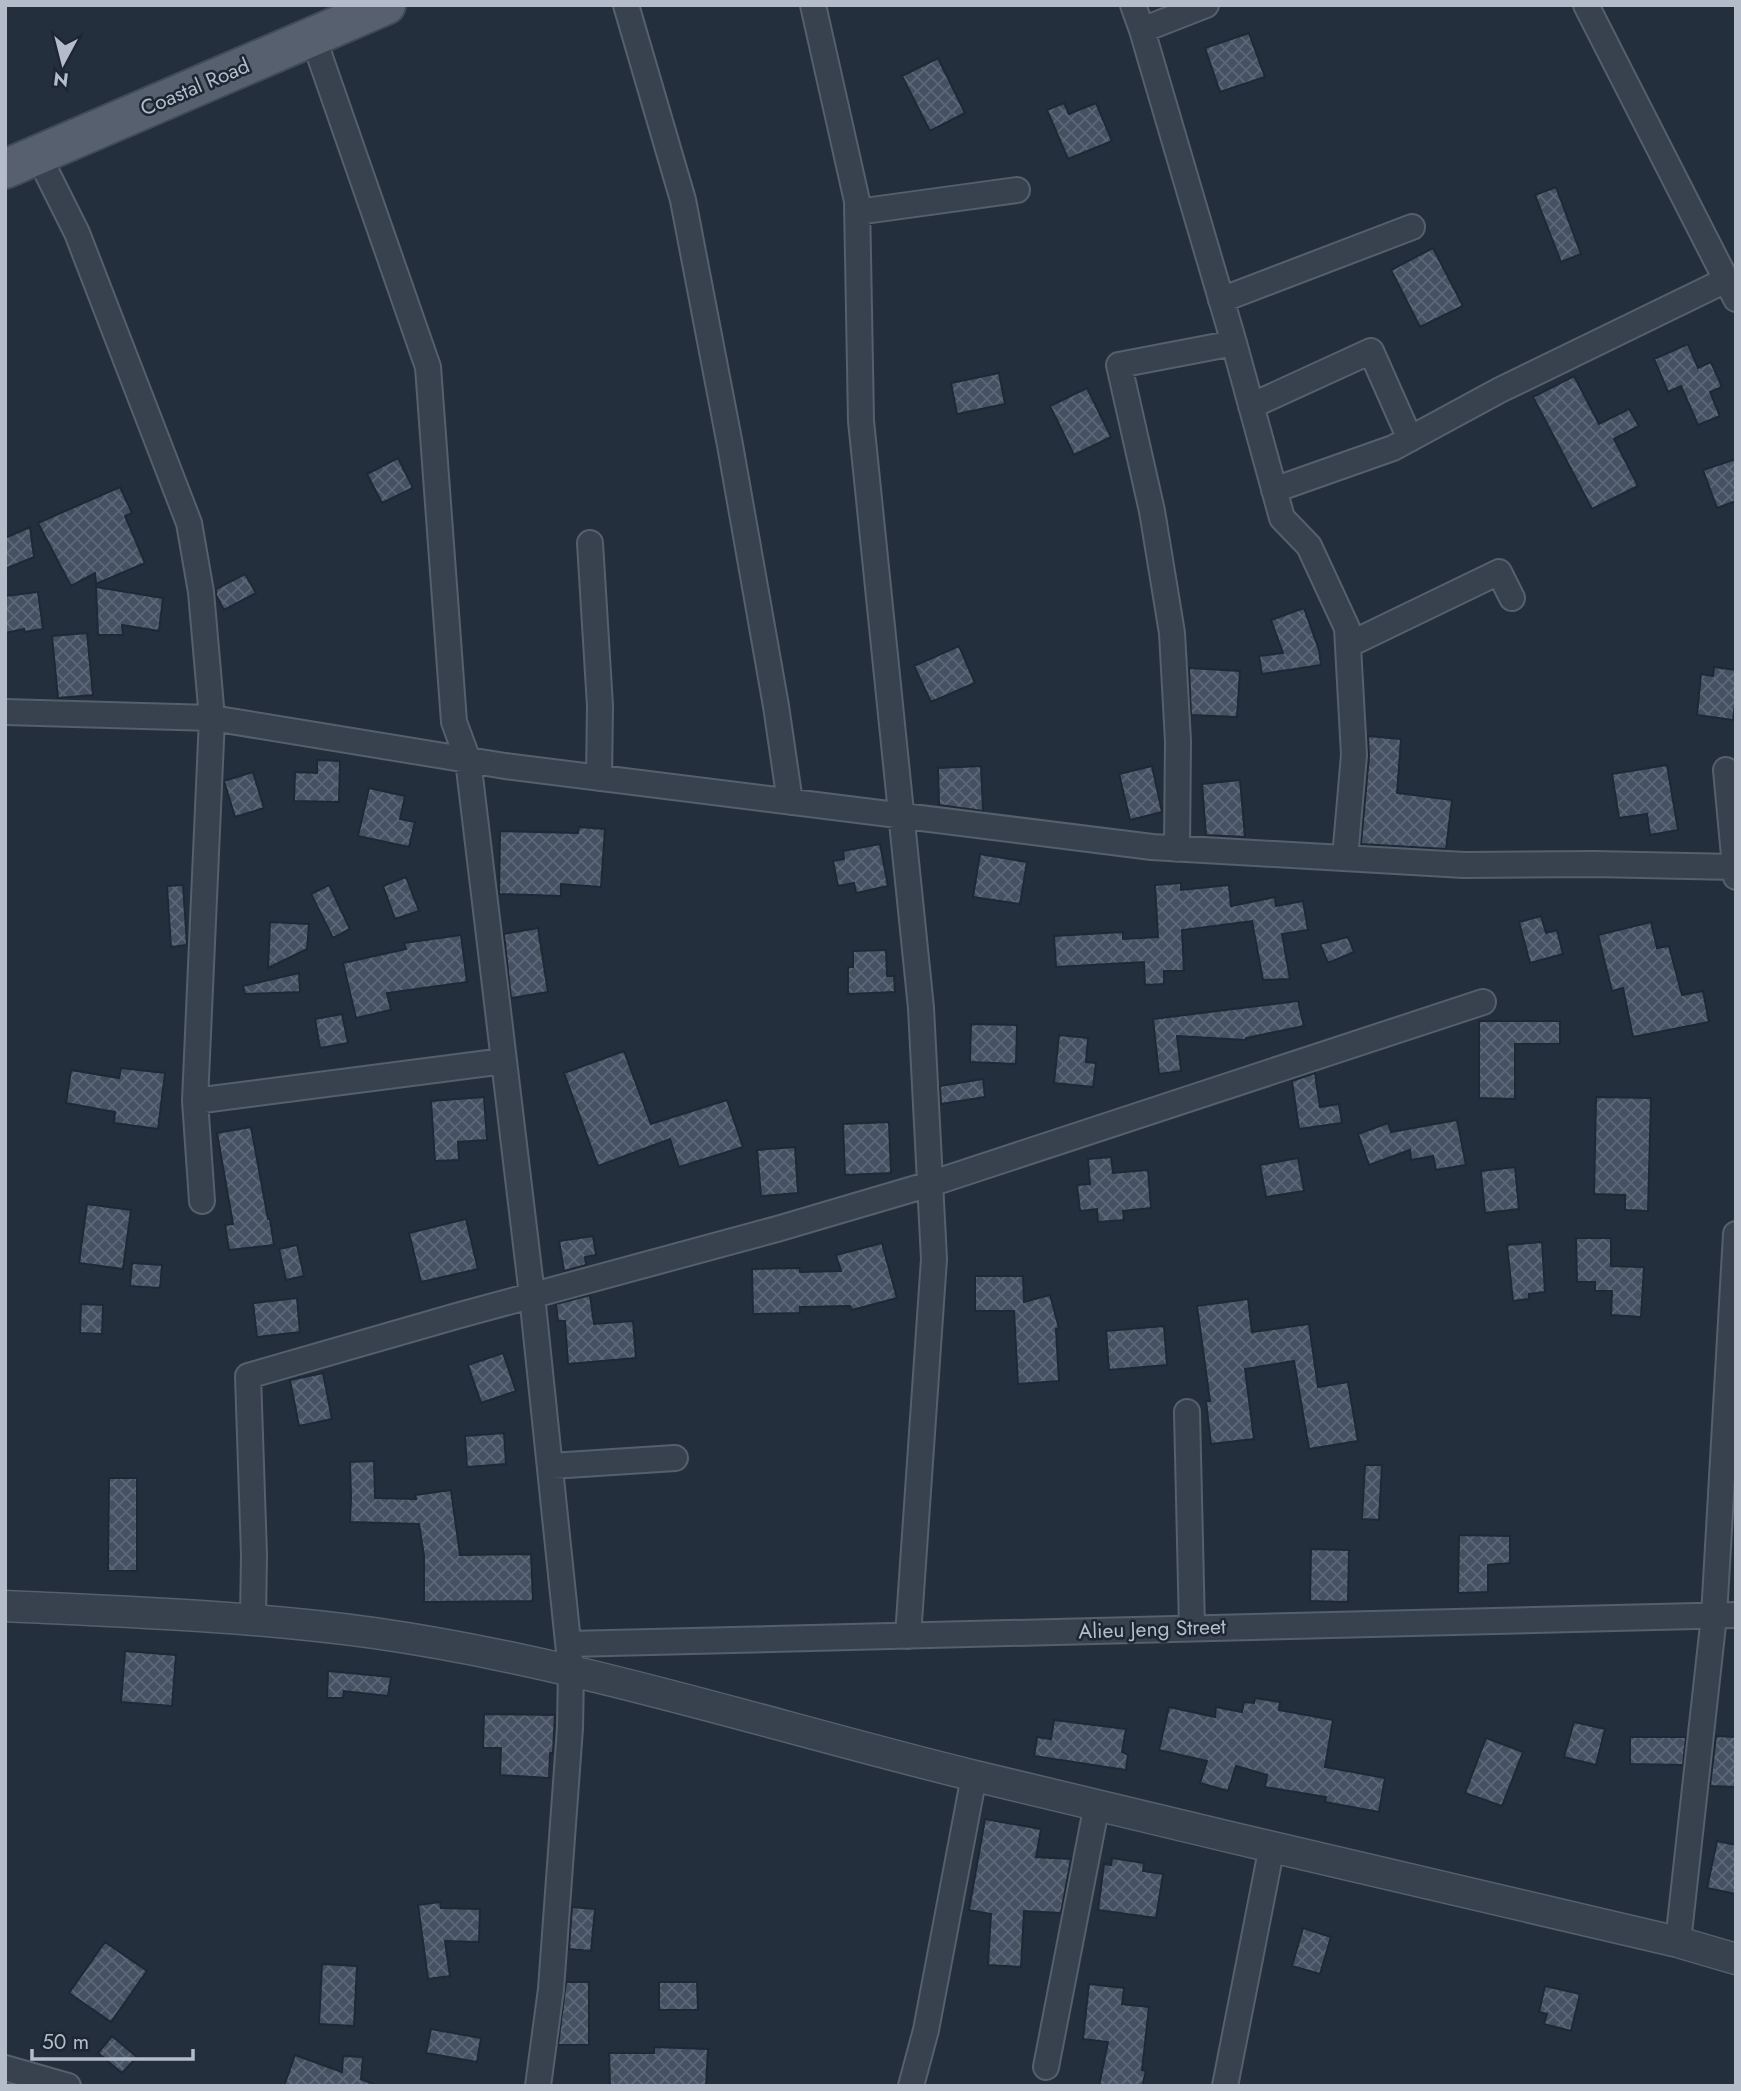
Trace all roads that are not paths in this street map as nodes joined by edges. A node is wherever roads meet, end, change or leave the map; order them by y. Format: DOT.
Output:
graph roads {
  1 [pos="385,5"];
  2 [pos="625,5"];
  3 [pos="813,5"];
  4 [pos="1133,5"];
  5 [pos="1206,5"];
  6 [pos="1586,5"];
  7 [pos="1142,30"];
  8 [pos="313,37"];
  9 [pos="22,162"];
  10 [pos="1017,190"];
  11 [pos="857,212"];
  12 [pos="1412,227"];
  13 [pos="1731,290"];
  14 [pos="1221,300"];
  15 [pos="1234,343"];
  16 [pos="1251,406"];
  17 [pos="1410,439"];
  18 [pos="1275,490"];
  19 [pos="590,543"];
  20 [pos="1511,598"];
  21 [pos="1348,645"];
  22 [pos="212,718"];
  23 [pos="6,719"];
  24 [pos="468,760"];
  25 [pos="1726,770"];
  26 [pos="599,778"];
  27 [pos="790,802"];
  28 [pos="902,816"];
  29 [pos="1177,849"];
  30 [pos="1345,858"];
  31 [pos="1735,867"];
  32 [pos="1736,877"];
  33 [pos="1483,1002"];
  34 [pos="504,1061"];
  35 [pos="195,1101"];
  36 [pos="930,1184"];
  37 [pos="202,1201"];
  38 [pos="1736,1234"];
  39 [pos="532,1295"];
  40 [pos="1187,1412"];
  41 [pos="675,1458"];
  42 [pos="551,1466"];
  43 [pos="5,1606"];
  44 [pos="1725,1616"];
  45 [pos="253,1619"];
  46 [pos="1192,1628"];
  47 [pos="908,1636"];
  48 [pos="570,1657"];
  49 [pos="974,1776"];
  50 [pos="1097,1804"];
  51 [pos="1272,1846"];
  52 [pos="1678,1942"];
  53 [pos="1736,1959"];
  54 [pos="1046,2067"];
  55 [pos="5,2068"];
  56 [pos="68,2086"];
  57 [pos="538,2086"];
  58 [pos="911,2086"];
  59 [pos="1225,2086"];
  1 -- 8 [label="main road, Coastal Road"];
  2 -- 27 [label="street"];
  3 -- 11 [label="street"];
  4 -- 7 [label="street"];
  5 -- 7 [label="street"];
  6 -- 13 [label="street"];
  7 -- 14 [label="street"];
  8 -- 9 [label="main road, Coastal Road"];
  8 -- 24 [label="street"];
  9 -- 22 [label="street"];
  10 -- 11 [label="street"];
  11 -- 28 [label="street"];
  12 -- 14 [label="street"];
  13 -- 17 [label="street"];
  14 -- 15 [label="street"];
  15 -- 16 [label="street"];
  15 -- 29 [label="street"];
  16 -- 17 [label="street"];
  16 -- 18 [label="street"];
  17 -- 18 [label="street"];
  18 -- 21 [label="street"];
  19 -- 26 [label="street"];
  20 -- 21 [label="street"];
  21 -- 30 [label="street"];
  22 -- 23 [label="street"];
  22 -- 24 [label="street"];
  22 -- 35 [label="street"];
  24 -- 26 [label="street"];
  24 -- 34 [label="street"];
  25 -- 31 [label="street"];
  26 -- 27 [label="street"];
  27 -- 28 [label="street"];
  28 -- 29 [label="street"];
  28 -- 36 [label="street"];
  29 -- 30 [label="street"];
  30 -- 31 [label="street"];
  31 -- 32 [label="street"];
  33 -- 36 [label="street"];
  34 -- 35 [label="street"];
  34 -- 39 [label="street"];
  35 -- 37 [label="street"];
  36 -- 39 [label="street"];
  36 -- 47 [label="street"];
  38 -- 44 [label="street"];
  39 -- 42 [label="street"];
  39 -- 45 [label="street"];
  40 -- 46 [label="street"];
  41 -- 42 [label="street"];
  42 -- 48 [label="street"];
  43 -- 45 [label="street"];
  44 -- 46 [label="street, Alieu Jeng Street"];
  44 -- 52 [label="street"];
  45 -- 48 [label="street"];
  46 -- 47 [label="street, Alieu Jeng Street"];
  47 -- 48 [label="street, Alieu Jeng Street"];
  48 -- 49 [label="street"];
  48 -- 57 [label="street"];
  49 -- 50 [label="street"];
  49 -- 58 [label="street"];
  50 -- 51 [label="street"];
  50 -- 54 [label="street"];
  51 -- 52 [label="street"];
  51 -- 59 [label="street"];
  52 -- 53 [label="street"];
  55 -- 56 [label="street"];
}
